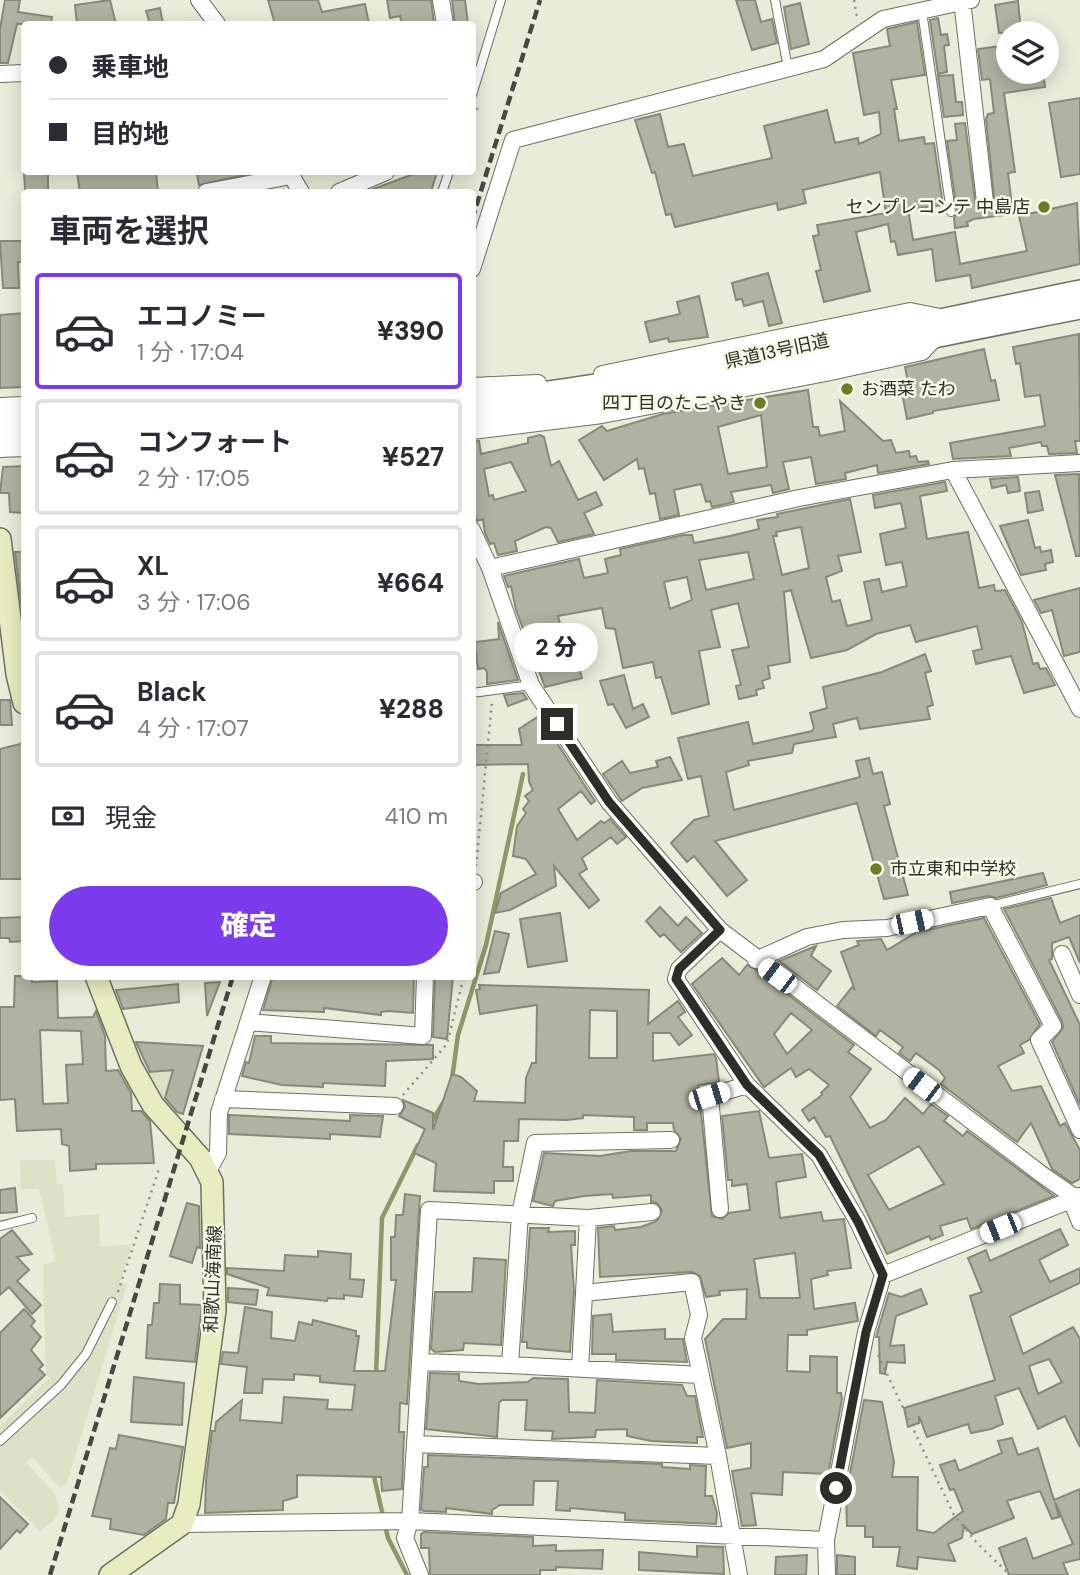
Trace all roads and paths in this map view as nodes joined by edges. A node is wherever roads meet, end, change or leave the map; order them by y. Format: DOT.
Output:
graph roads {
  1 [pos="199,0"];
  2 [pos="441,0"];
  3 [pos="501,0"];
  4 [pos="775,0"];
  5 [pos="965,1"];
  6 [pos="930,6"];
  7 [pos="215,21"];
  8 [pos="444,21"];
  9 [pos="788,68"];
  10 [pos="21,73"];
  11 [pos="0,74"];
  12 [pos="476,82"];
  13 [pos="285,175"];
  14 [pos="379,175"];
  15 [pos="220,189"];
  16 [pos="346,189"];
  17 [pos="985,202"];
  18 [pos="951,212"];
  19 [pos="476,256"];
  20 [pos="1080,290"];
  21 [pos="1080,309"];
  22 [pos="940,327"];
  23 [pos="903,334"];
  24 [pos="476,386"];
  25 [pos="476,401"];
  26 [pos="21,405"];
  27 [pos="0,406"];
  28 [pos="476,417"];
  29 [pos="0,419"];
  30 [pos="21,419"];
  31 [pos="476,431"];
  32 [pos="21,434"];
  33 [pos="0,436"];
  34 [pos="21,448"];
  35 [pos="0,449"];
  36 [pos="1080,463"];
  37 [pos="953,470"];
  38 [pos="476,538"];
  39 [pos="0,539"];
  40 [pos="490,568"];
  41 [pos="531,685"];
  42 [pos="21,691"];
  43 [pos="493,692"];
  44 [pos="476,693"];
  45 [pos="1080,709"];
  46 [pos="476,854"];
  47 [pos="1080,884"];
  48 [pos="990,906"];
  49 [pos="720,930"];
  50 [pos="1062,954"];
  51 [pos="756,960"];
  52 [pos="98,980"];
  53 [pos="262,980"];
  54 [pos="425,980"];
  55 [pos="1080,995"];
  56 [pos="248,1022"];
  57 [pos="747,1085"];
  58 [pos="223,1100"];
  59 [pos="396,1106"];
  60 [pos="1080,1130"];
  61 [pos="671,1140"];
  62 [pos="160,1166"];
  63 [pos="208,1171"];
  64 [pos="1074,1197"];
  65 [pos="720,1209"];
  66 [pos="652,1212"];
  67 [pos="520,1214"];
  68 [pos="32,1218"];
  69 [pos="588,1218"];
  70 [pos="1080,1222"];
  71 [pos="0,1226"];
  72 [pos="883,1275"];
  73 [pos="584,1293"];
  74 [pos="113,1302"];
  75 [pos="866,1332"];
  76 [pos="420,1362"];
  77 [pos="510,1365"];
  78 [pos="580,1369"];
  79 [pos="700,1375"];
  80 [pos="0,1441"];
  81 [pos="415,1444"];
  82 [pos="718,1456"];
  83 [pos="410,1521"];
  84 [pos="181,1524"];
  85 [pos="733,1536"];
  86 [pos="826,1541"];
  87 [pos="113,1574"];
  88 [pos="420,1575"];
  89 [pos="739,1575"];
  90 [pos="827,1575"];
  91 [pos="1010,1575"];
  1 -- 7 [label="street"];
  2 -- 8 [label="street"];
  3 -- 12 [label="lane"];
  4 -- 9 [label="lane"];
  5 -- 6 [label="street"];
  5 -- 17 [label="street"];
  6 -- 9 [label="street"];
  6 -- 18 [label="lane"];
  9 -- 19 [label="street"];
  10 -- 11 [label="street"];
  13 -- 15 [label="street"];
  14 -- 16 [label="street"];
  20 -- 22 [label="street, 県道13号旧道"];
  21 -- 22 [label="street, 県道13号旧道"];
  22 -- 23 [label="street, 県道13号旧道"];
  22 -- 24 [label="street"];
  22 -- 31 [label="street"];
  23 -- 25 [label="street, 県道13号旧道"];
  23 -- 28 [label="street, 県道13号旧道"];
  26 -- 27 [label="street"];
  29 -- 30 [label="street"];
  32 -- 33 [label="street"];
  34 -- 35 [label="street"];
  36 -- 37 [label="street"];
  37 -- 40 [label="street"];
  37 -- 45 [label="street"];
  38 -- 40 [label="street"];
  39 -- 42 [label="main road"];
  40 -- 41 [label="street"];
  41 -- 43 [label="lane"];
  41 -- 49 [label="street"];
  43 -- 44 [label="lane"];
  43 -- 46 [label="path"];
  47 -- 48 [label="lane"];
  48 -- 51 [label="street"];
  48 -- 60 [label="street"];
  49 -- 51 [label="street"];
  49 -- 57 [label="street"];
  50 -- 55 [label="street"];
  51 -- 64 [label="street"];
  52 -- 63 [label="main road"];
  53 -- 56 [label="street"];
  54 -- 56 [label="street"];
  56 -- 58 [label="street"];
  57 -- 65 [label="street"];
  57 -- 72 [label="street"];
  58 -- 59 [label="street"];
  58 -- 63 [label="street"];
  61 -- 67 [label="street"];
  62 -- 74 [label="path"];
  63 -- 84 [label="main road, 和歌山海南線"];
  64 -- 70 [label="street"];
  64 -- 72 [label="street"];
  66 -- 69 [label="street"];
  67 -- 69 [label="street"];
  67 -- 76 [label="street"];
  67 -- 77 [label="street"];
  68 -- 71 [label="lane"];
  69 -- 73 [label="street"];
  72 -- 75 [label="street"];
  73 -- 78 [label="street"];
  73 -- 79 [label="street"];
  74 -- 80 [label="lane"];
  75 -- 86 [label="street"];
  75 -- 91 [label="path"];
  76 -- 77 [label="street"];
  76 -- 81 [label="street"];
  77 -- 78 [label="street"];
  78 -- 79 [label="street"];
  79 -- 82 [label="street"];
  81 -- 82 [label="street"];
  81 -- 83 [label="street"];
  82 -- 85 [label="street"];
  83 -- 84 [label="street"];
  83 -- 85 [label="street"];
  83 -- 88 [label="street"];
  84 -- 87 [label="main road"];
  85 -- 86 [label="street"];
  85 -- 89 [label="street"];
  86 -- 90 [label="street"];
}
